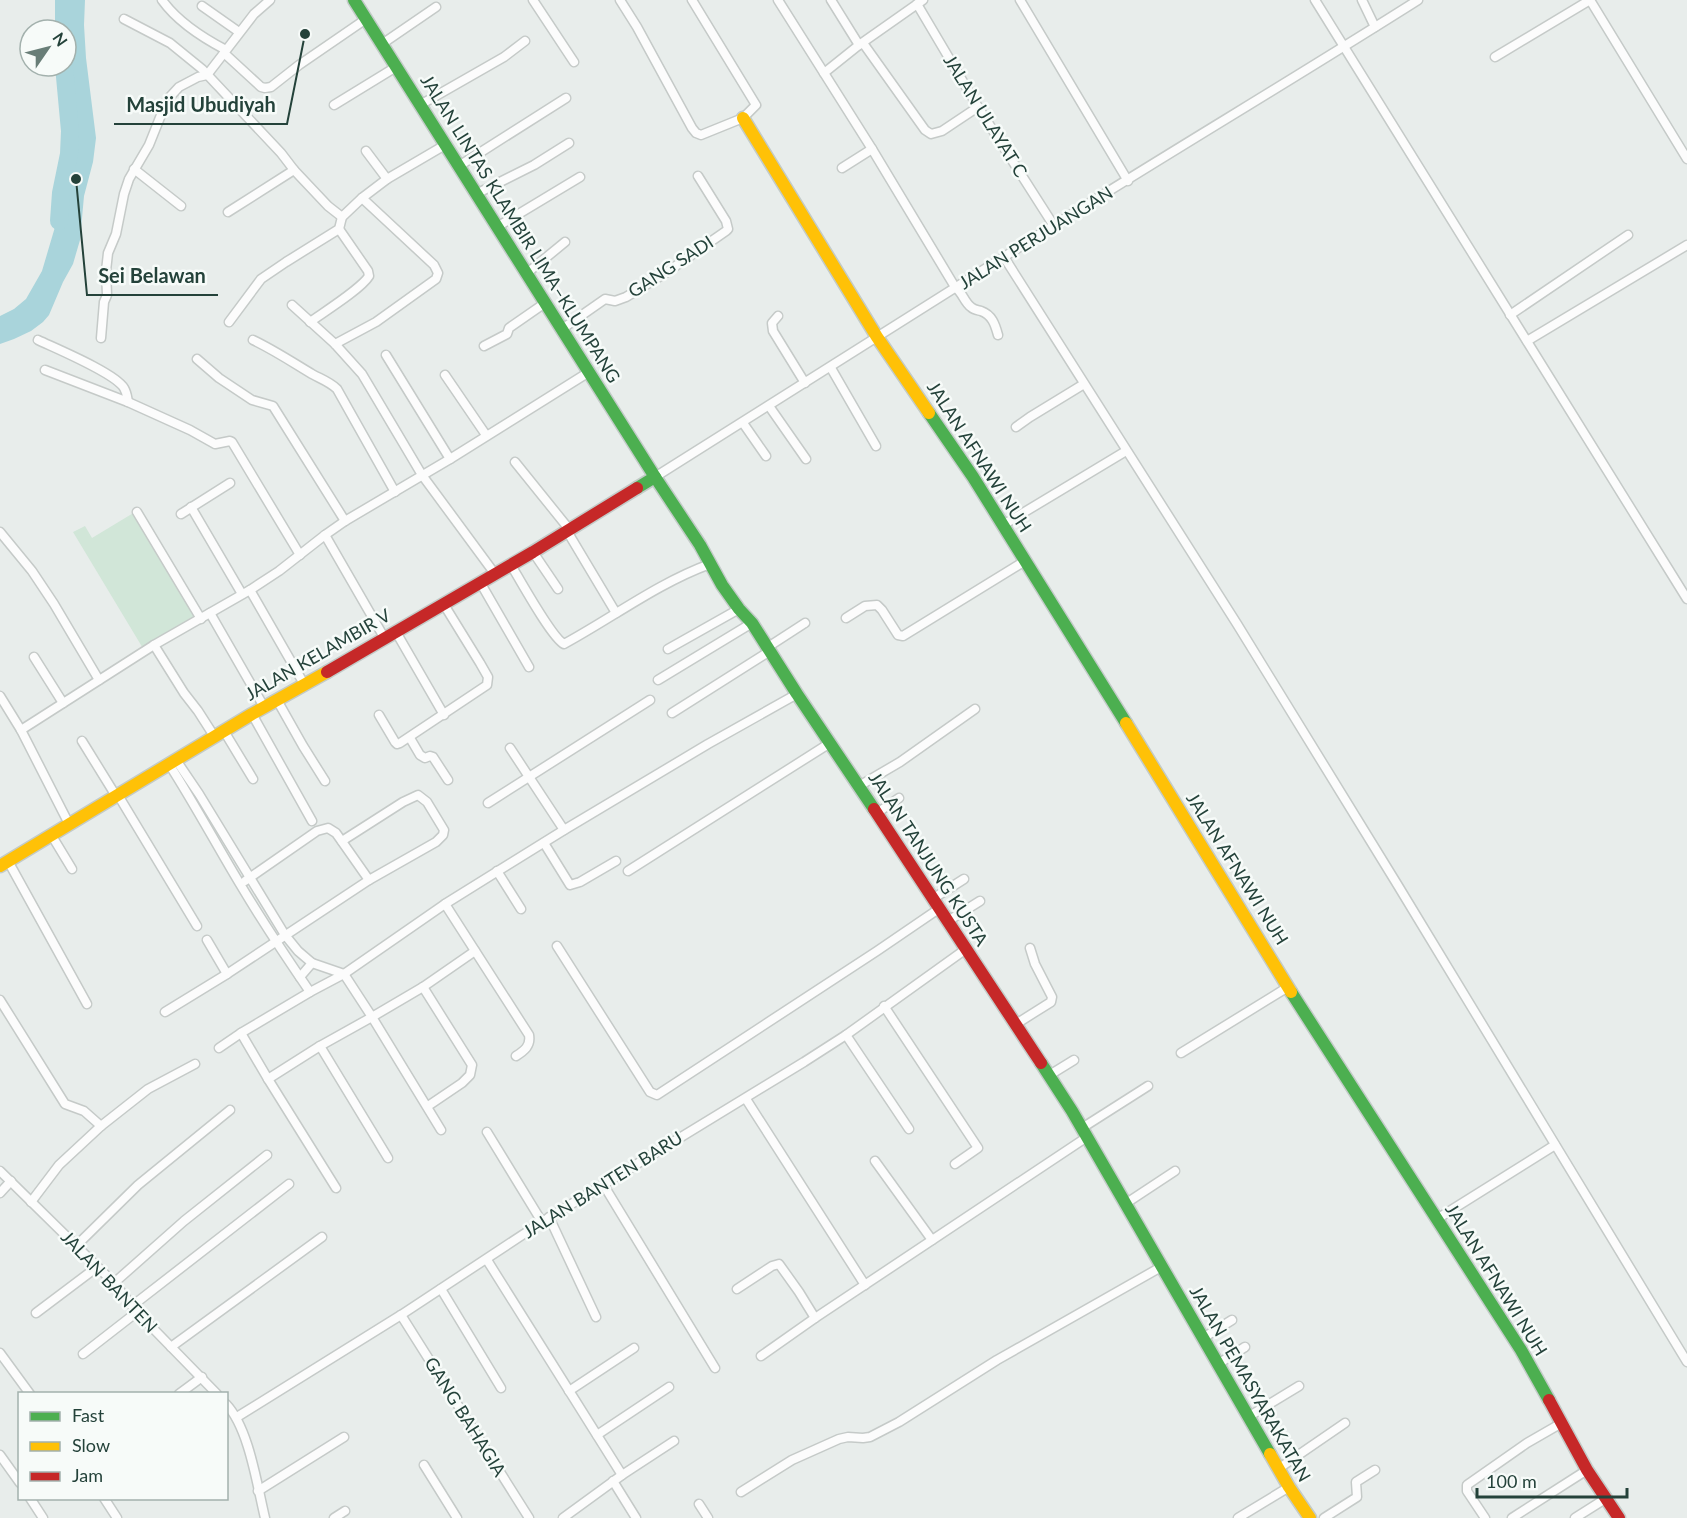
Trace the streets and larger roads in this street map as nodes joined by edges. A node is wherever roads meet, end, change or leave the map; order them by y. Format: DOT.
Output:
graph roads {
  1 [pos="162,0"];
  2 [pos="270,0"];
  3 [pos="355,0"];
  4 [pos="533,0"];
  5 [pos="620,0"];
  6 [pos="692,0"];
  7 [pos="778,0"];
  8 [pos="831,0"];
  9 [pos="1020,0"];
  10 [pos="1315,0"];
  11 [pos="1362,0"];
  12 [pos="1418,0"];
  13 [pos="1590,0"];
  14 [pos="920,2"];
  15 [pos="202,6"];
  16 [pos="436,7"];
  17 [pos="124,19"];
  18 [pos="366,20"];
  19 [pos="1376,27"];
  20 [pos="239,32"];
  21 [pos="525,41"];
  22 [pos="382,44"];
  23 [pos="861,44"];
  24 [pos="1344,45"];
  25 [pos="225,52"];
  26 [pos="1495,57"];
  27 [pos="574,62"];
  28 [pos="396,67"];
  29 [pos="824,73"];
  30 [pos="207,75"];
  31 [pos="566,98"];
  32 [pos="334,105"];
  33 [pos="420,105"];
  34 [pos="978,107"];
  35 [pos="743,118"];
  36 [pos="569,143"];
  37 [pos="445,145"];
  38 [pos="872,149"];
  39 [pos="366,151"];
  40 [pos="1687,159"];
  41 [pos="459,166"];
  42 [pos="842,168"];
  43 [pos="134,169"];
  44 [pos="294,170"];
  45 [pos="698,176"];
  46 [pos="580,177"];
  47 [pos="387,179"];
  48 [pos="1128,181"];
  49 [pos="477,194"];
  50 [pos="362,198"];
  51 [pos="181,207"];
  52 [pos="228,212"];
  53 [pos="342,217"];
  54 [pos="1054,226"];
  55 [pos="497,227"];
  56 [pos="339,229"];
  57 [pos="1628,236"];
  58 [pos="565,242"];
  59 [pos="1687,245"];
  60 [pos="1004,257"];
  61 [pos="526,274"];
  62 [pos="956,287"];
  63 [pos="545,303"];
  64 [pos="292,305"];
  65 [pos="1510,315"];
  66 [pos="778,316"];
  67 [pos="229,322"];
  68 [pos="310,322"];
  69 [pos="562,329"];
  70 [pos="998,335"];
  71 [pos="878,337"];
  72 [pos="101,338"];
  73 [pos="38,340"];
  74 [pos="253,340"];
  75 [pos="1527,341"];
  76 [pos="335,344"];
  77 [pos="484,346"];
  78 [pos="386,355"];
  79 [pos="197,359"];
  80 [pos="831,368"];
  81 [pos="45,370"];
  82 [pos="589,372"];
  83 [pos="445,375"];
  84 [pos="805,383"];
  85 [pos="1084,384"];
  86 [pos="128,402"];
  87 [pos="769,406"];
  88 [pos="743,423"];
  89 [pos="1016,427"];
  90 [pos="486,435"];
  91 [pos="876,446"];
  92 [pos="1126,451"];
  93 [pos="766,456"];
  94 [pos="450,459"];
  95 [pos="806,459"];
  96 [pos="515,462"];
  97 [pos="422,475"];
  98 [pos="655,477"];
  99 [pos="230,483"];
  100 [pos="395,492"];
  101 [pos="191,507"];
  102 [pos="137,512"];
  103 [pos="181,514"];
  104 [pos="345,521"];
  105 [pos="1003,525"];
  106 [pos="568,530"];
  107 [pos="0,532"];
  108 [pos="325,535"];
  109 [pos="533,552"];
  110 [pos="300,555"];
  111 [pos="1025,561"];
  112 [pos="511,564"];
  113 [pos="710,564"];
  114 [pos="495,574"];
  115 [pos="480,582"];
  116 [pos="558,589"];
  117 [pos="246,592"];
  118 [pos="1687,599"];
  119 [pos="443,603"];
  120 [pos="739,609"];
  121 [pos="210,613"];
  122 [pos="616,613"];
  123 [pos="846,618"];
  124 [pos="201,619"];
  125 [pos="752,623"];
  126 [pos="805,623"];
  127 [pos="390,635"];
  128 [pos="154,645"];
  129 [pos="668,649"];
  130 [pos="769,649"];
  131 [pos="34,657"];
  132 [pos="530,666"];
  133 [pos="99,680"];
  134 [pos="658,680"];
  135 [pos="304,684"];
  136 [pos="797,694"];
  137 [pos="0,696"];
  138 [pos="277,700"];
  139 [pos="650,700"];
  140 [pos="63,703"];
  141 [pos="264,707"];
  142 [pos="975,709"];
  143 [pos="4,710"];
  144 [pos="672,713"];
  145 [pos="252,714"];
  146 [pos="444,715"];
  147 [pos="379,716"];
  148 [pos="21,730"];
  149 [pos="219,734"];
  150 [pos="410,738"];
  151 [pos="82,741"];
  152 [pos="830,742"];
  153 [pos="510,748"];
  154 [pos="172,762"];
  155 [pos="528,777"];
  156 [pos="253,779"];
  157 [pos="448,780"];
  158 [pos="325,781"];
  159 [pos="859,786"];
  160 [pos="117,796"];
  161 [pos="899,798"];
  162 [pos="488,803"];
  163 [pos="877,813"];
  164 [pos="312,821"];
  165 [pos="69,824"];
  166 [pos="564,830"];
  167 [pos="51,836"];
  168 [pos="342,841"];
  169 [pos="544,843"];
  170 [pos="616,861"];
  171 [pos="4,863"];
  172 [pos="72,869"];
  173 [pos="496,871"];
  174 [pos="628,871"];
  175 [pos="249,878"];
  176 [pos="964,879"];
  177 [pos="369,880"];
  178 [pos="240,884"];
  179 [pos="980,901"];
  180 [pos="937,903"];
  181 [pos="445,904"];
  182 [pos="521,909"];
  183 [pos="948,921"];
  184 [pos="197,926"];
  185 [pos="285,935"];
  186 [pos="207,940"];
  187 [pos="276,942"];
  188 [pos="557,946"];
  189 [pos="1030,948"];
  190 [pos="966,949"];
  191 [pos="475,951"];
  192 [pos="312,963"];
  193 [pos="227,974"];
  194 [pos="344,974"];
  195 [pos="300,977"];
  196 [pos="423,987"];
  197 [pos="1288,987"];
  198 [pos="310,992"];
  199 [pos="0,1000"];
  200 [pos="87,1004"];
  201 [pos="884,1006"];
  202 [pos="165,1012"];
  203 [pos="372,1017"];
  204 [pos="1016,1024"];
  205 [pos="242,1033"];
  206 [pos="846,1035"];
  207 [pos="320,1046"];
  208 [pos="219,1048"];
  209 [pos="1181,1053"];
  210 [pos="516,1056"];
  211 [pos="1074,1060"];
  212 [pos="195,1064"];
  213 [pos="1048,1076"];
  214 [pos="268,1079"];
  215 [pos="1148,1086"];
  216 [pos="746,1099"];
  217 [pos="428,1106"];
  218 [pos="230,1110"];
  219 [pos="101,1126"];
  220 [pos="909,1129"];
  221 [pos="441,1130"];
  222 [pos="487,1132"];
  223 [pos="1084,1133"];
  224 [pos="1555,1145"];
  225 [pos="267,1155"];
  226 [pos="388,1158"];
  227 [pos="875,1161"];
  228 [pos="955,1164"];
  229 [pos="0,1171"];
  230 [pos="1175,1171"];
  231 [pos="11,1181"];
  232 [pos="289,1184"];
  233 [pos="603,1184"];
  234 [pos="336,1188"];
  235 [pos="0,1192"];
  236 [pos="31,1202"];
  237 [pos="1125,1204"];
  238 [pos="545,1219"];
  239 [pos="1437,1219"];
  240 [pos="322,1237"];
  241 [pos="932,1240"];
  242 [pos="77,1245"];
  243 [pos="487,1260"];
  244 [pos="97,1267"];
  245 [pos="1161,1268"];
  246 [pos="114,1283"];
  247 [pos="865,1285"];
  248 [pos="441,1289"];
  249 [pos="736,1289"];
  250 [pos="135,1309"];
  251 [pos="36,1313"];
  252 [pos="401,1315"];
  253 [pos="596,1317"];
  254 [pos="815,1318"];
  255 [pos="1232,1320"];
  256 [pos="1203,1338"];
  257 [pos="171,1347"];
  258 [pos="1245,1347"];
  259 [pos="634,1348"];
  260 [pos="0,1353"];
  261 [pos="83,1354"];
  262 [pos="761,1356"];
  263 [pos="1687,1362"];
  264 [pos="1218,1364"];
  265 [pos="716,1368"];
  266 [pos="202,1377"];
  267 [pos="1299,1386"];
  268 [pos="669,1387"];
  269 [pos="501,1388"];
  270 [pos="568,1391"];
  271 [pos="29,1392"];
  272 [pos="182,1392"];
  273 [pos="215,1392"];
  274 [pos="228,1406"];
  275 [pos="237,1417"];
  276 [pos="1248,1417"];
  277 [pos="1345,1423"];
  278 [pos="1560,1424"];
  279 [pos="597,1435"];
  280 [pos="344,1437"];
  281 [pos="674,1440"];
  282 [pos="0,1455"];
  283 [pos="424,1466"];
  284 [pos="1278,1469"];
  285 [pos="1375,1470"];
  286 [pos="1587,1470"];
  287 [pos="622,1475"];
  288 [pos="18,1480"];
  289 [pos="613,1481"];
  290 [pos="1289,1487"];
  291 [pos="258,1491"];
  292 [pos="741,1492"];
  293 [pos="1605,1499"];
  294 [pos="31,1500"];
  295 [pos="105,1500"];
  296 [pos="699,1504"];
  297 [pos="345,1511"];
  298 [pos="43,1518"];
  299 [pos="117,1518"];
  300 [pos="266,1518"];
  301 [pos="334,1518"];
  302 [pos="457,1518"];
  303 [pos="529,1518"];
  304 [pos="563,1518"];
  305 [pos="636,1518"];
  306 [pos="708,1518"];
  307 [pos="1238,1518"];
  308 [pos="1310,1518"];
  309 [pos="1324,1518"];
  310 [pos="1485,1518"];
  311 [pos="1512,1518"];
  312 [pos="1575,1518"];
  313 [pos="1619,1518"];
  1 -- 25 [label="street"];
  2 -- 20 [label="street"];
  3 -- 18 [label="street, JALAN LINTAS KLAMBIR LIMA–KLUMPANG"];
  4 -- 27 [label="street"];
  5 -- 35 [label="street"];
  6 -- 35 [label="street"];
  7 -- 29 [label="street"];
  8 -- 23 [label="street"];
  9 -- 48 [label="street"];
  10 -- 24 [label="street"];
  11 -- 19 [label="street"];
  12 -- 19 [label="street, JALAN PERJUANGAN"];
  13 -- 26 [label="street"];
  13 -- 40 [label="street"];
  14 -- 23 [label="street"];
  14 -- 34 [label="street, JALAN ULAYAT C"];
  15 -- 20 [label="street"];
  16 -- 22 [label="street"];
  17 -- 30 [label="street"];
  18 -- 22 [label="street, JALAN LINTAS KLAMBIR LIMA–KLUMPANG"];
  18 -- 25 [label="street"];
  19 -- 24 [label="street, JALAN PERJUANGAN"];
  20 -- 25 [label="street"];
  21 -- 33 [label="street"];
  22 -- 28 [label="street, JALAN LINTAS KLAMBIR LIMA–KLUMPANG"];
  23 -- 29 [label="street"];
  23 -- 34 [label="street"];
  24 -- 48 [label="street, JALAN PERJUANGAN"];
  24 -- 65 [label="street"];
  25 -- 30 [label="street"];
  28 -- 32 [label="street"];
  28 -- 33 [label="street, JALAN LINTAS KLAMBIR LIMA–KLUMPANG"];
  29 -- 38 [label="street"];
  30 -- 43 [label="street"];
  30 -- 44 [label="street"];
  31 -- 41 [label="street"];
  33 -- 37 [label="street, JALAN LINTAS KLAMBIR LIMA–KLUMPANG"];
  34 -- 54 [label="street, JALAN ULAYAT C"];
  35 -- 71 [label="street, JALAN AFNAWI NUH"];
  36 -- 49 [label="street"];
  37 -- 41 [label="street, JALAN LINTAS KLAMBIR LIMA–KLUMPANG"];
  37 -- 47 [label="street"];
  38 -- 42 [label="street"];
  38 -- 62 [label="street"];
  39 -- 47 [label="street"];
  41 -- 49 [label="street, JALAN LINTAS KLAMBIR LIMA–KLUMPANG"];
  43 -- 51 [label="street"];
  43 -- 72 [label="street"];
  44 -- 52 [label="street"];
  44 -- 53 [label="street"];
  45 -- 69 [label="street, GANG SADI"];
  46 -- 55 [label="street"];
  47 -- 50 [label="street"];
  48 -- 54 [label="street, JALAN PERJUANGAN"];
  49 -- 55 [label="street, JALAN LINTAS KLAMBIR LIMA–KLUMPANG"];
  50 -- 53 [label="street"];
  50 -- 76 [label="street"];
  53 -- 56 [label="street"];
  54 -- 60 [label="street, JALAN PERJUANGAN"];
  55 -- 61 [label="street, JALAN LINTAS KLAMBIR LIMA–KLUMPANG"];
  56 -- 67 [label="street"];
  56 -- 68 [label="street"];
  57 -- 65 [label="street"];
  58 -- 61 [label="street"];
  59 -- 75 [label="street"];
  60 -- 62 [label="street, JALAN PERJUANGAN"];
  60 -- 85 [label="street"];
  61 -- 63 [label="street, JALAN LINTAS KLAMBIR LIMA–KLUMPANG"];
  62 -- 70 [label="street"];
  62 -- 71 [label="street, JALAN PERJUANGAN"];
  63 -- 69 [label="street, JALAN LINTAS KLAMBIR LIMA–KLUMPANG"];
  63 -- 77 [label="street"];
  64 -- 68 [label="street"];
  65 -- 75 [label="street"];
  66 -- 84 [label="street"];
  68 -- 76 [label="street"];
  69 -- 82 [label="street, JALAN LINTAS KLAMBIR LIMA–KLUMPANG"];
  71 -- 80 [label="street, JALAN PERJUANGAN"];
  71 -- 105 [label="street, JALAN AFNAWI NUH"];
  73 -- 86 [label="street"];
  74 -- 100 [label="street"];
  75 -- 118 [label="street"];
  76 -- 97 [label="street"];
  78 -- 94 [label="street"];
  79 -- 104 [label="street"];
  80 -- 84 [label="street, JALAN PERJUANGAN"];
  80 -- 91 [label="street"];
  81 -- 86 [label="street"];
  82 -- 90 [label="street"];
  82 -- 98 [label="street, JALAN LINTAS KLAMBIR LIMA–KLUMPANG"];
  83 -- 90 [label="street"];
  84 -- 87 [label="street, JALAN PERJUANGAN"];
  85 -- 89 [label="street"];
  85 -- 92 [label="street"];
  86 -- 110 [label="street"];
  87 -- 88 [label="street, JALAN PERJUANGAN"];
  87 -- 95 [label="street"];
  88 -- 93 [label="street"];
  88 -- 98 [label="street, JALAN PERJUANGAN"];
  90 -- 94 [label="street"];
  92 -- 105 [label="street"];
  92 -- 224 [label="street"];
  94 -- 97 [label="street"];
  96 -- 106 [label="street"];
  97 -- 100 [label="street"];
  97 -- 114 [label="street"];
  98 -- 106 [label="street, JALAN KELAMBIR V"];
  98 -- 113 [label="street, JALAN TANJUNG KUSTA"];
  99 -- 101 [label="street"];
  100 -- 104 [label="street"];
  101 -- 103 [label="street"];
  101 -- 117 [label="street"];
  102 -- 124 [label="street"];
  104 -- 108 [label="street"];
  105 -- 111 [label="street, JALAN AFNAWI NUH"];
  106 -- 109 [label="street, JALAN KELAMBIR V"];
  106 -- 122 [label="street"];
  107 -- 133 [label="street"];
  108 -- 110 [label="street"];
  108 -- 127 [label="street"];
  109 -- 112 [label="street, JALAN KELAMBIR V"];
  109 -- 116 [label="street"];
  110 -- 117 [label="street"];
  111 -- 123 [label="street"];
  111 -- 197 [label="street, JALAN AFNAWI NUH"];
  112 -- 114 [label="street, JALAN KELAMBIR V"];
  112 -- 122 [label="street"];
  113 -- 120 [label="street, JALAN TANJUNG KUSTA"];
  113 -- 122 [label="street"];
  114 -- 115 [label="street, JALAN KELAMBIR V"];
  115 -- 119 [label="street, JALAN KELAMBIR V"];
  115 -- 132 [label="street"];
  117 -- 121 [label="street"];
  117 -- 135 [label="street"];
  119 -- 127 [label="street, JALAN KELAMBIR V"];
  119 -- 146 [label="street"];
  120 -- 125 [label="street, JALAN TANJUNG KUSTA"];
  120 -- 129 [label="street"];
  121 -- 124 [label="street"];
  121 -- 141 [label="street"];
  124 -- 128 [label="street"];
  125 -- 130 [label="street, JALAN TANJUNG KUSTA"];
  125 -- 134 [label="street"];
  126 -- 130 [label="street"];
  127 -- 135 [label="street, JALAN KELAMBIR V"];
  127 -- 146 [label="street"];
  128 -- 133 [label="street"];
  128 -- 149 [label="street"];
  130 -- 136 [label="street, JALAN TANJUNG KUSTA"];
  130 -- 144 [label="street"];
  131 -- 140 [label="street"];
  133 -- 140 [label="street"];
  135 -- 138 [label="street, JALAN KELAMBIR V"];
  136 -- 152 [label="street, JALAN TANJUNG KUSTA"];
  136 -- 166 [label="street"];
  137 -- 143 [label="street"];
  138 -- 141 [label="street, JALAN KELAMBIR V"];
  138 -- 158 [label="street"];
  139 -- 155 [label="street"];
  140 -- 148 [label="street"];
  141 -- 145 [label="street, JALAN KELAMBIR V"];
  142 -- 159 [label="street"];
  143 -- 148 [label="street"];
  145 -- 149 [label="street, JALAN KELAMBIR V"];
  145 -- 164 [label="street"];
  146 -- 150 [label="street"];
  147 -- 150 [label="street"];
  148 -- 165 [label="street"];
  149 -- 154 [label="street, JALAN KELAMBIR V"];
  149 -- 156 [label="street"];
  150 -- 157 [label="street"];
  151 -- 160 [label="street"];
  152 -- 159 [label="street, JALAN TANJUNG KUSTA"];
  152 -- 174 [label="street"];
  153 -- 155 [label="street"];
  154 -- 160 [label="street, JALAN KELAMBIR V"];
  154 -- 175 [label="street"];
  154 -- 178 [label="street"];
  155 -- 162 [label="street"];
  155 -- 166 [label="street"];
  159 -- 163 [label="street, JALAN TANJUNG KUSTA"];
  160 -- 165 [label="street, JALAN KELAMBIR V"];
  160 -- 184 [label="street"];
  161 -- 163 [label="street"];
  163 -- 180 [label="street, JALAN TANJUNG KUSTA"];
  165 -- 167 [label="street, JALAN KELAMBIR V"];
  166 -- 169 [label="street"];
  167 -- 171 [label="street, JALAN KELAMBIR V"];
  167 -- 172 [label="street"];
  168 -- 175 [label="street"];
  168 -- 177 [label="street"];
  168 -- 177 [label="street"];
  169 -- 170 [label="street"];
  169 -- 173 [label="street"];
  171 -- 200 [label="street"];
  173 -- 181 [label="street"];
  173 -- 182 [label="street"];
  175 -- 178 [label="street"];
  175 -- 185 [label="street"];
  176 -- 180 [label="street"];
  177 -- 185 [label="street"];
  178 -- 187 [label="street"];
  179 -- 183 [label="street"];
  180 -- 183 [label="street, JALAN TANJUNG KUSTA"];
  180 -- 188 [label="street"];
  181 -- 191 [label="street"];
  181 -- 194 [label="street"];
  183 -- 190 [label="street, JALAN TANJUNG KUSTA"];
  185 -- 187 [label="street"];
  185 -- 192 [label="street"];
  186 -- 193 [label="street"];
  187 -- 193 [label="street"];
  187 -- 195 [label="street"];
  189 -- 204 [label="street"];
  190 -- 201 [label="street, JALAN BANTEN BARU"];
  190 -- 204 [label="street, JALAN TANJUNG KUSTA"];
  191 -- 196 [label="street"];
  191 -- 210 [label="street"];
  192 -- 194 [label="street"];
  192 -- 195 [label="street"];
  193 -- 202 [label="street"];
  194 -- 198 [label="street"];
  194 -- 203 [label="street"];
  195 -- 198 [label="street"];
  196 -- 203 [label="street"];
  196 -- 217 [label="street"];
  197 -- 209 [label="street"];
  197 -- 239 [label="street, JALAN AFNAWI NUH"];
  198 -- 205 [label="street"];
  199 -- 219 [label="street"];
  201 -- 206 [label="street, JALAN BANTEN BARU"];
  201 -- 228 [label="street"];
  203 -- 207 [label="street"];
  203 -- 217 [label="street"];
  204 -- 213 [label="street, JALAN TANJUNG KUSTA"];
  205 -- 208 [label="street"];
  205 -- 214 [label="street"];
  206 -- 216 [label="street, JALAN BANTEN BARU"];
  206 -- 220 [label="street"];
  207 -- 214 [label="street"];
  207 -- 226 [label="street"];
  211 -- 213 [label="street"];
  212 -- 219 [label="street"];
  213 -- 223 [label="street, JALAN TANJUNG KUSTA"];
  214 -- 234 [label="street"];
  215 -- 223 [label="street"];
  216 -- 233 [label="street, JALAN BANTEN BARU"];
  216 -- 247 [label="street"];
  217 -- 221 [label="street"];
  218 -- 242 [label="street"];
  219 -- 236 [label="street"];
  222 -- 238 [label="street"];
  223 -- 237 [label="street, JALAN TANJUNG KUSTA"];
  223 -- 241 [label="street"];
  224 -- 239 [label="street"];
  224 -- 263 [label="street"];
  225 -- 246 [label="street"];
  227 -- 241 [label="street"];
  229 -- 231 [label="street, JALAN BANTEN"];
  230 -- 237 [label="street"];
  231 -- 235 [label="street"];
  231 -- 236 [label="street, JALAN BANTEN"];
  232 -- 250 [label="street"];
  233 -- 238 [label="street, JALAN BANTEN BARU"];
  233 -- 265 [label="street"];
  236 -- 242 [label="street, JALAN BANTEN"];
  237 -- 245 [label="street, JALAN TANJUNG KUSTA"];
  238 -- 243 [label="street, JALAN BANTEN BARU"];
  238 -- 253 [label="street"];
  239 -- 278 [label="street, JALAN AFNAWI NUH"];
  240 -- 257 [label="street"];
  241 -- 247 [label="street"];
  242 -- 244 [label="street, JALAN BANTEN"];
  243 -- 248 [label="street, JALAN BANTEN BARU"];
  243 -- 270 [label="street"];
  244 -- 246 [label="street, JALAN BANTEN"];
  244 -- 251 [label="street"];
  245 -- 256 [label="street, JALAN PEMASYARAKATAN"];
  245 -- 292 [label="street"];
  246 -- 250 [label="street, JALAN BANTEN"];
  247 -- 254 [label="street"];
  248 -- 252 [label="street, JALAN BANTEN BARU"];
  248 -- 269 [label="street"];
  249 -- 254 [label="street"];
  250 -- 257 [label="street, JALAN BANTEN"];
  250 -- 261 [label="street"];
  252 -- 275 [label="street, JALAN BANTEN BARU"];
  252 -- 303 [label="street, GANG BAHAGIA"];
  254 -- 262 [label="street"];
  255 -- 256 [label="street"];
  256 -- 264 [label="street, JALAN PEMASYARAKATAN"];
  257 -- 266 [label="street, JALAN BANTEN"];
  258 -- 264 [label="street"];
  259 -- 270 [label="street"];
  260 -- 271 [label="street"];
  264 -- 276 [label="street, JALAN PEMASYARAKATAN"];
  266 -- 272 [label="street"];
  266 -- 273 [label="street, JALAN BANTEN"];
  267 -- 276 [label="street"];
  268 -- 279 [label="street"];
  270 -- 279 [label="street"];
  274 -- 275 [label="street"];
  275 -- 291 [label="street"];
  276 -- 284 [label="street, JALAN PEMASYARAKATAN"];
  277 -- 284 [label="street"];
  278 -- 286 [label="street, JALAN AFNAWI NUH"];
  278 -- 310 [label="street"];
  279 -- 287 [label="street"];
  280 -- 291 [label="street"];
  281 -- 287 [label="street"];
  282 -- 288 [label="street"];
  283 -- 302 [label="street"];
  284 -- 290 [label="street, JALAN PEMASYARAKATAN"];
  285 -- 309 [label="street"];
  286 -- 293 [label="street, JALAN AFNAWI NUH"];
  286 -- 311 [label="street"];
  287 -- 289 [label="street"];
  289 -- 304 [label="street"];
  289 -- 305 [label="street"];
  290 -- 307 [label="street"];
  290 -- 308 [label="street, JALAN PEMASYARAKATAN"];
  291 -- 300 [label="street"];
  293 -- 312 [label="street"];
  293 -- 313 [label="street, JALAN AFNAWI NUH"];
  294 -- 298 [label="street"];
  295 -- 299 [label="street"];
  296 -- 306 [label="street"];
  297 -- 301 [label="street"];
}
